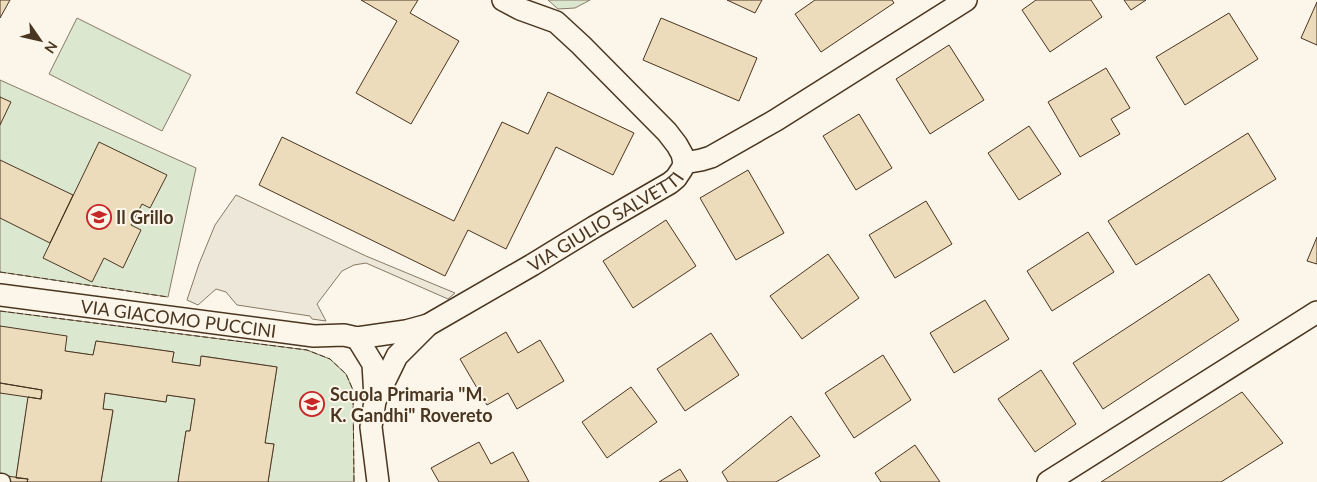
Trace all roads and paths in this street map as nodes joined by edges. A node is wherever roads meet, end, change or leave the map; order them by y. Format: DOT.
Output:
graph roads {
  1 [pos="503,0"];
  2 [pos="966,0"];
  3 [pos="684,163"];
  4 [pos="0,296"];
  5 [pos="1317,312"];
  6 [pos="428,325"];
  7 [pos="356,338"];
  8 [pos="375,400"];
  9 [pos="378,482"];
  10 [pos="1048,482"];
  1 -- 3 [label="street, VIA GIULIO SALVETTI"];
  2 -- 3 [label="street, VIA GIULIO SALVETTI"];
  3 -- 6 [label="street, VIA GIULIO SALVETTI"];
  4 -- 7 [label="street, VIA GIACOMO PUCCINI"];
  5 -- 10 [label="street"];
  6 -- 7 [label="street, VIA GIACOMO PUCCINI"];
  6 -- 8 [label="street, VIA GIULIO SALVETTI"];
  7 -- 8 [label="street"];
  8 -- 9 [label="street"];
}
